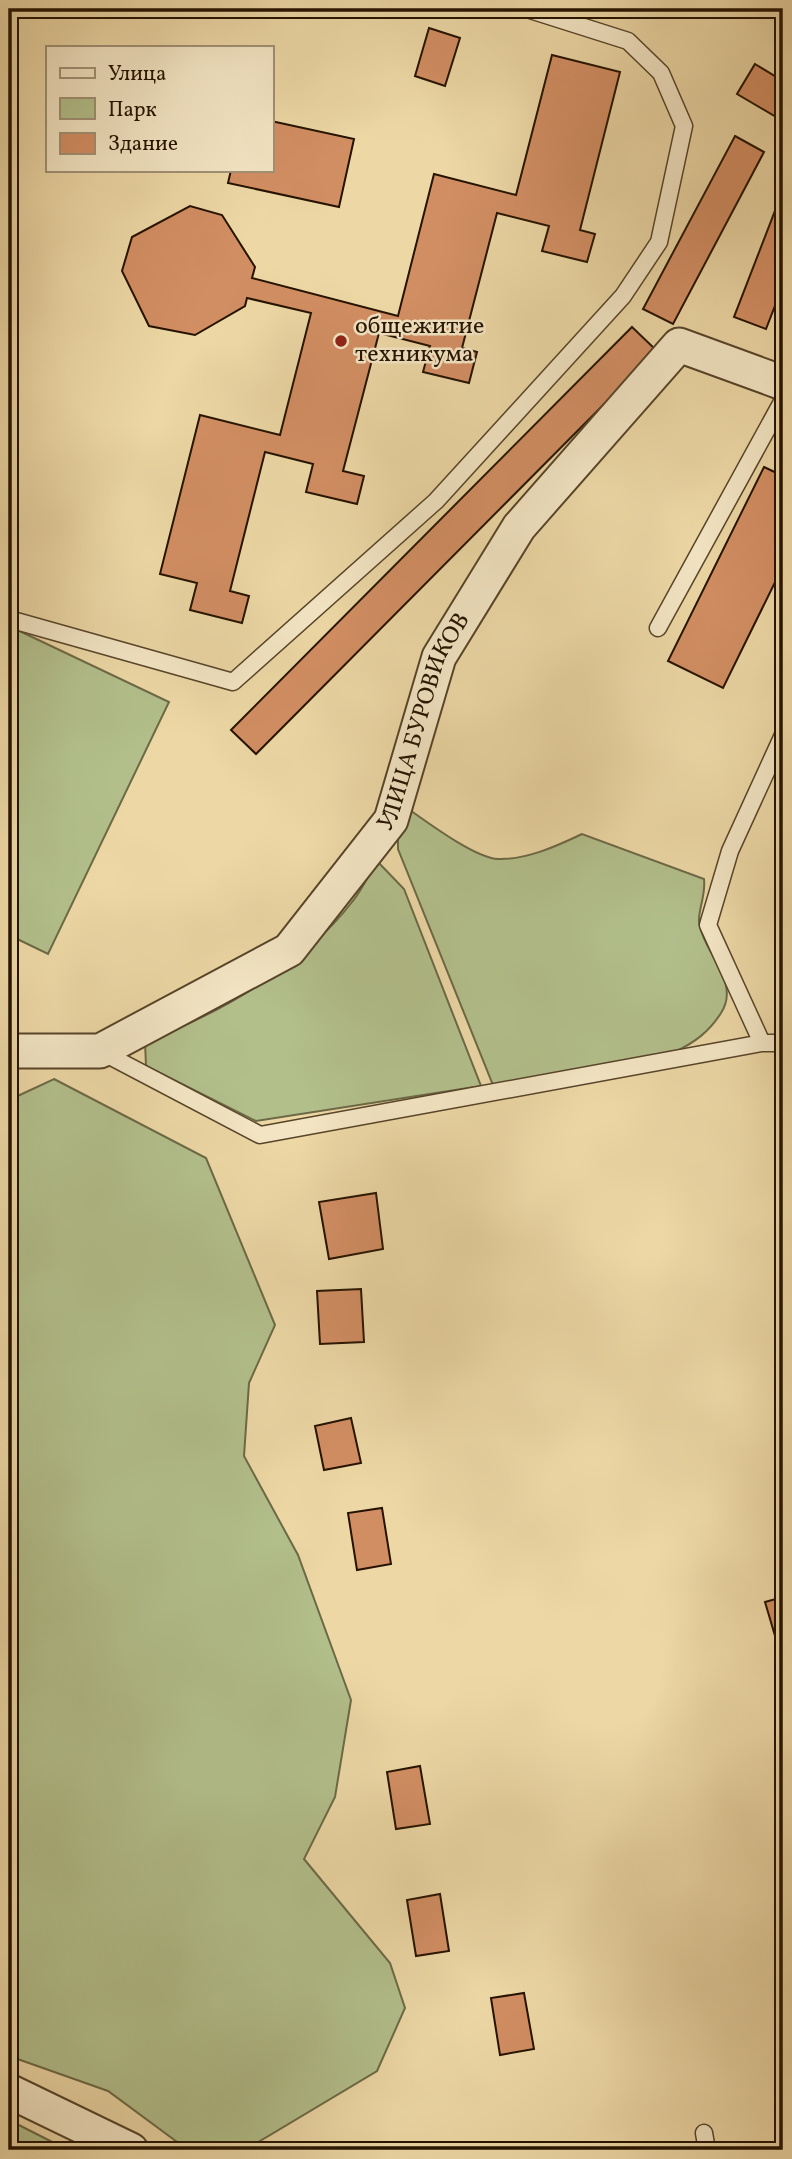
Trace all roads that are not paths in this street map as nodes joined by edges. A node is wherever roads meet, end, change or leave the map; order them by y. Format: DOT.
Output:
graph roads {
  1 [pos="527,9"];
  2 [pos="783,383"];
  3 [pos="783,400"];
  4 [pos="9,618"];
  5 [pos="658,628"];
  6 [pos="783,735"];
  7 [pos="762,1043"];
  8 [pos="783,1043"];
  9 [pos="9,1051"];
  10 [pos="100,1051"];
  11 [pos="9,2091"];
  12 [pos="704,2133"];
  13 [pos="131,2150"];
  14 [pos="707,2150"];
  1 -- 4 [label="lane"];
  2 -- 10 [label="street, УЛИЦА БУРОВИКОВ"];
  3 -- 5 [label="lane"];
  6 -- 7 [label="lane"];
  7 -- 8 [label="lane"];
  7 -- 10 [label="lane"];
  9 -- 10 [label="street, УЛИЦА БУРОВИКОВ"];
  11 -- 13 [label="street"];
  12 -- 14 [label="lane"];
}
